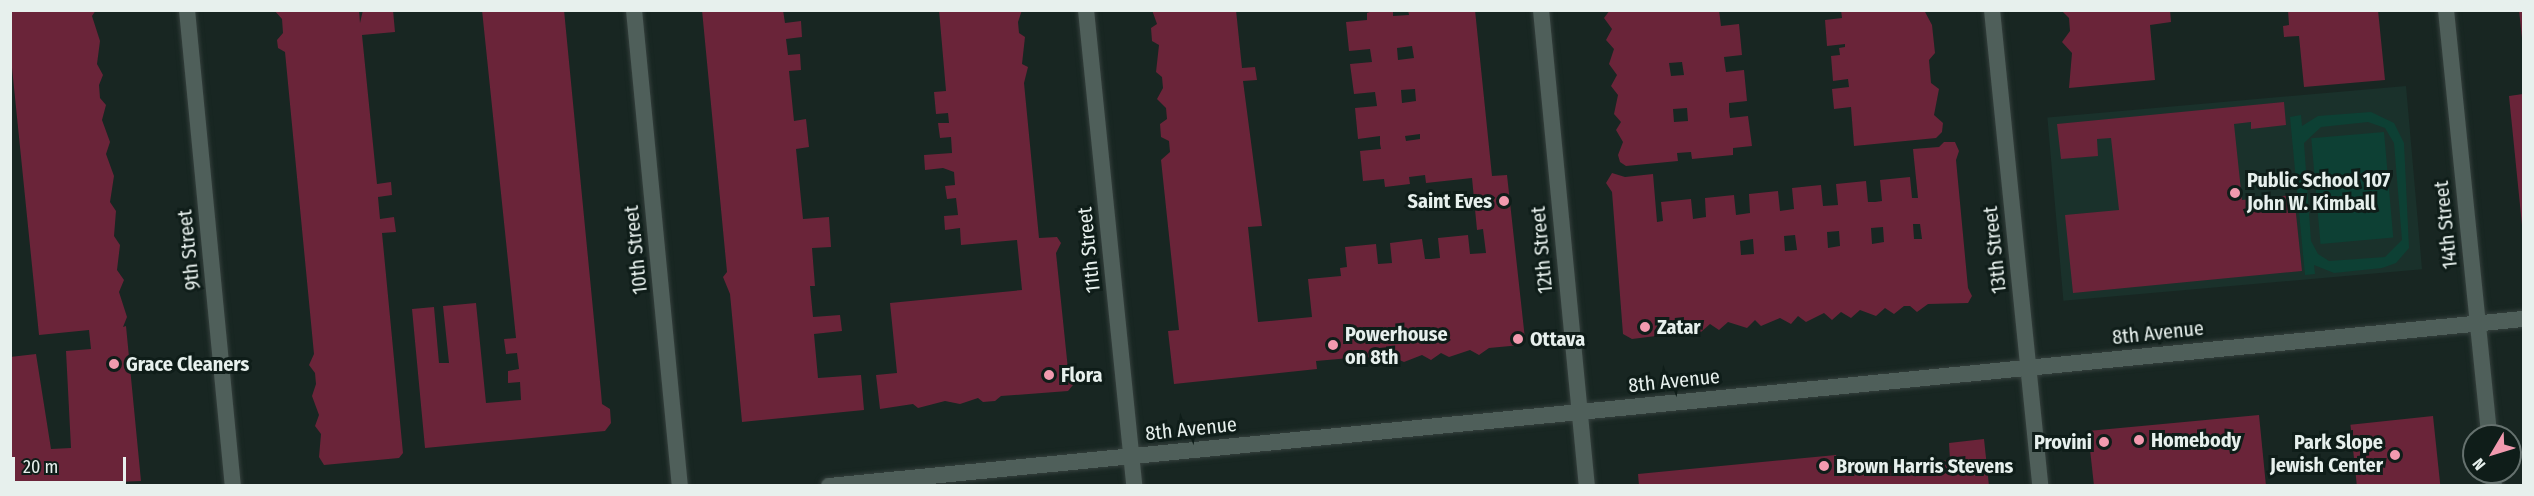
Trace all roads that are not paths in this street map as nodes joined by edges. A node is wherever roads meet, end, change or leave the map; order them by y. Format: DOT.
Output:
graph roads {
  1 [pos="187,10"];
  2 [pos="634,10"];
  3 [pos="1086,10"];
  4 [pos="1540,10"];
  5 [pos="1992,10"];
  6 [pos="2446,10"];
  7 [pos="2523,319"];
  8 [pos="2478,323"];
  9 [pos="2028,367"];
  10 [pos="1579,412"];
  11 [pos="2488,424"];
  12 [pos="1131,456"];
  13 [pos="233,486"];
  14 [pos="680,486"];
  15 [pos="830,486"];
  16 [pos="1134,486"];
  17 [pos="1587,486"];
  18 [pos="2040,486"];
  1 -- 13 [label="street, 9th Street"];
  2 -- 14 [label="street, 10th Street"];
  3 -- 12 [label="street, 11th Street"];
  4 -- 10 [label="street, 12th Street"];
  5 -- 9 [label="street, 13th Street"];
  6 -- 8 [label="street, 14th Street"];
  7 -- 8 [label="street, 8th Avenue"];
  8 -- 9 [label="street, 8th Avenue"];
  8 -- 11 [label="street, 14th Street"];
  9 -- 10 [label="street, 8th Avenue"];
  9 -- 18 [label="street, 13th Street"];
  10 -- 12 [label="street, 8th Avenue"];
  10 -- 17 [label="street, 12th Street"];
  12 -- 15 [label="street, 8th Avenue"];
  12 -- 16 [label="street, 11th Street"];
}
